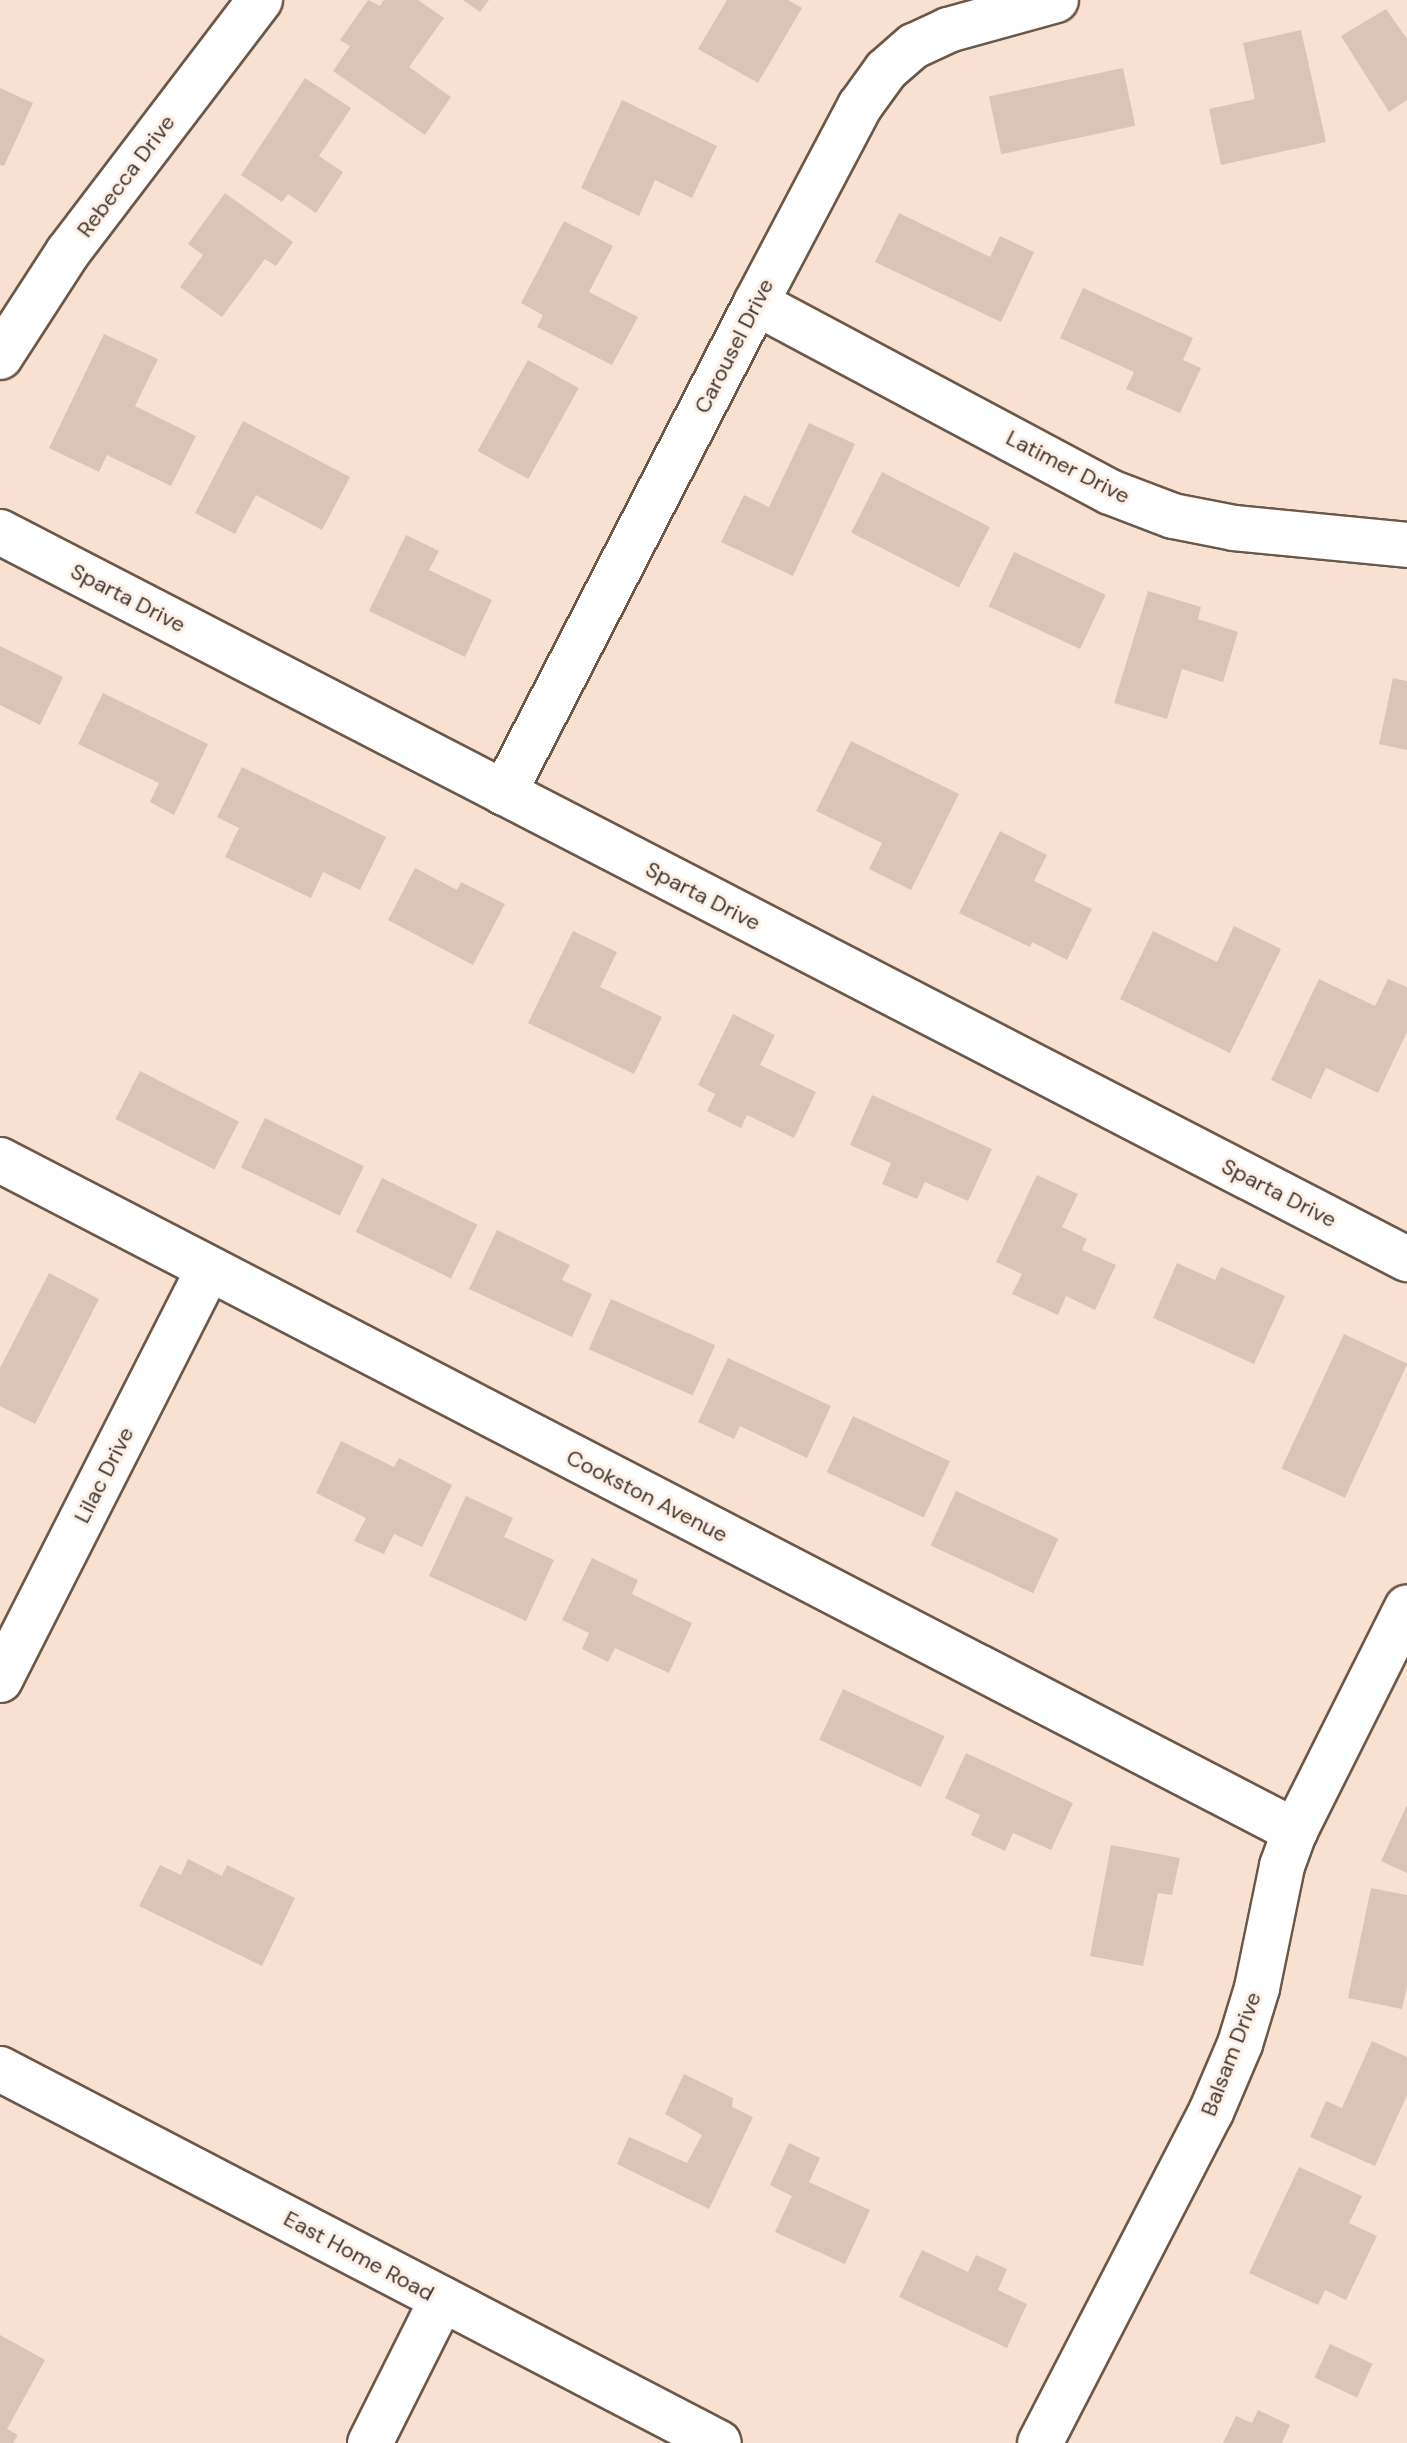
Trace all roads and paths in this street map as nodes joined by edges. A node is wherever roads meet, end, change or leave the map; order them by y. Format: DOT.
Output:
graph roads {
  1 [pos="260,0"];
  2 [pos="1056,0"];
  3 [pos="756,303"];
  4 [pos="0,357"];
  5 [pos="0,532"];
  6 [pos="1407,545"];
  7 [pos="504,793"];
  8 [pos="0,1160"];
  9 [pos="1407,1259"];
  10 [pos="208,1270"];
  11 [pos="1407,1607"];
  12 [pos="0,1680"];
  13 [pos="1295,1831"];
  14 [pos="0,2069"];
  15 [pos="442,2299"];
  16 [pos="372,2442"];
  17 [pos="719,2443"];
  18 [pos="1040,2443"];
  1 -- 4 [label="street, Rebecca Drive"];
  2 -- 3 [label="street, Carousel Drive"];
  3 -- 6 [label="street, Latimer Drive"];
  3 -- 7 [label="street, Carousel Drive"];
  5 -- 7 [label="street, Sparta Drive"];
  7 -- 9 [label="street, Sparta Drive"];
  8 -- 10 [label="street, Cookston Avenue"];
  10 -- 12 [label="street, Lilac Drive"];
  10 -- 13 [label="street, Cookston Avenue"];
  11 -- 13 [label="street, Balsam Drive"];
  13 -- 18 [label="street, Balsam Drive"];
  14 -- 15 [label="street, East Home Road"];
  15 -- 16 [label="street"];
  15 -- 17 [label="street, East Home Road"];
}
